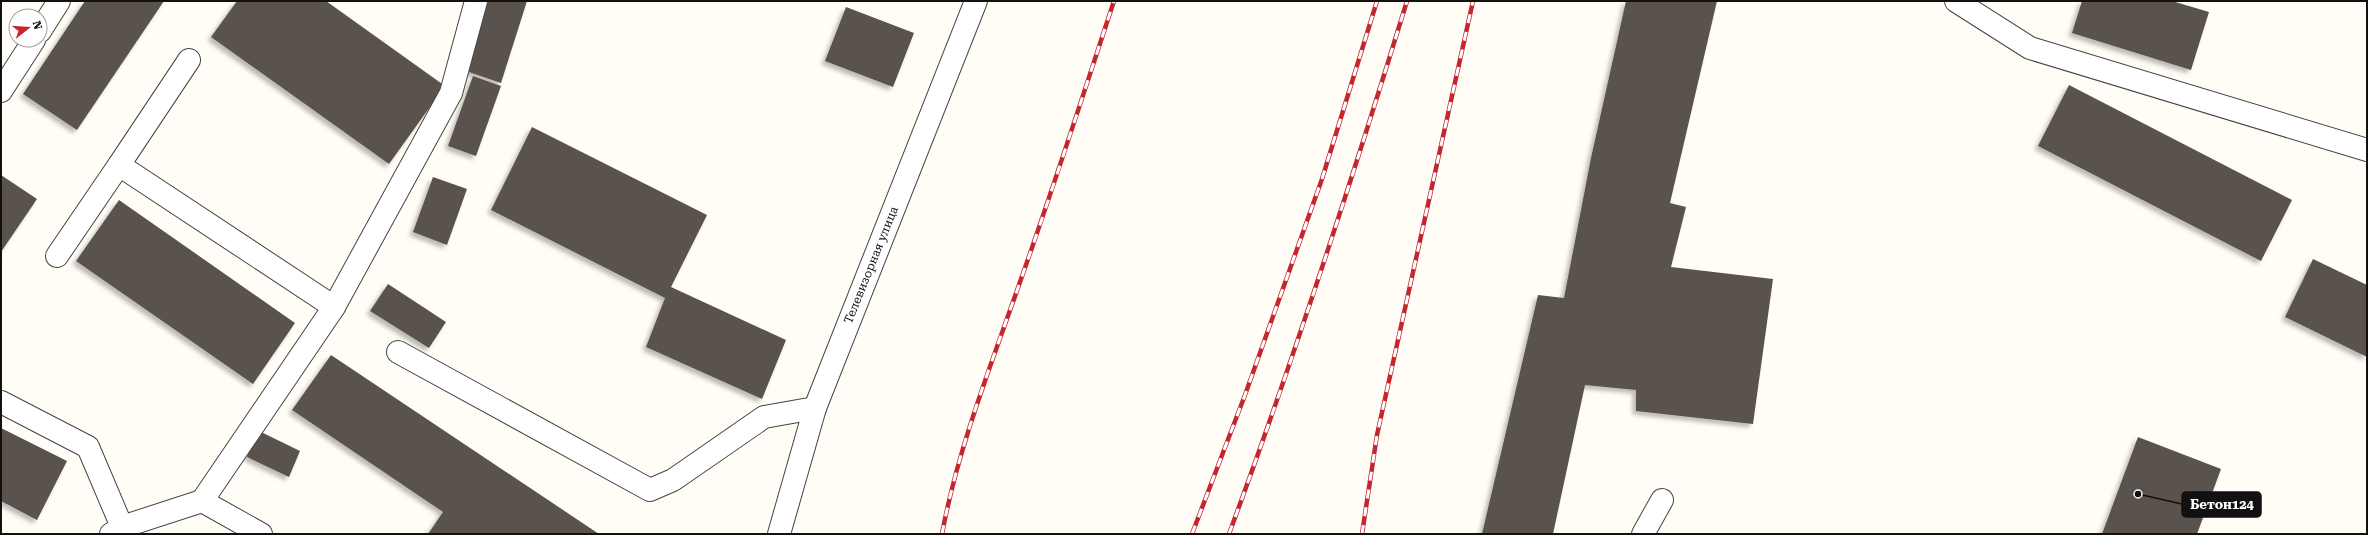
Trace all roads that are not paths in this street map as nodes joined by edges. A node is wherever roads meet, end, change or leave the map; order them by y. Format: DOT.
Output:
graph roads {
  1 [pos="59,1"];
  2 [pos="476,1"];
  3 [pos="976,1"];
  4 [pos="1956,1"];
  5 [pos="48,18"];
  6 [pos="29,48"];
  7 [pos="189,60"];
  8 [pos="1,91"];
  9 [pos="2367,150"];
  10 [pos="119,165"];
  11 [pos="57,256"];
  12 [pos="334,307"];
  13 [pos="398,352"];
  14 [pos="1,402"];
  15 [pos="815,408"];
  16 [pos="1662,500"];
  17 [pos="202,501"];
  18 [pos="116,531"];
  19 [pos="261,534"];
  20 [pos="779,534"];
  21 [pos="1644,534"];
  1 -- 5 [label="lane"];
  2 -- 12 [label="lane"];
  3 -- 15 [label="lane, Телевизорная улица"];
  4 -- 9 [label="lane"];
  6 -- 8 [label="lane"];
  7 -- 10 [label="lane"];
  10 -- 11 [label="lane"];
  10 -- 12 [label="lane"];
  12 -- 17 [label="lane"];
  13 -- 15 [label="lane"];
  14 -- 18 [label="lane"];
  15 -- 20 [label="lane, Телевизорная улица"];
  16 -- 21 [label="lane"];
  17 -- 18 [label="lane"];
  17 -- 19 [label="lane"];
}
